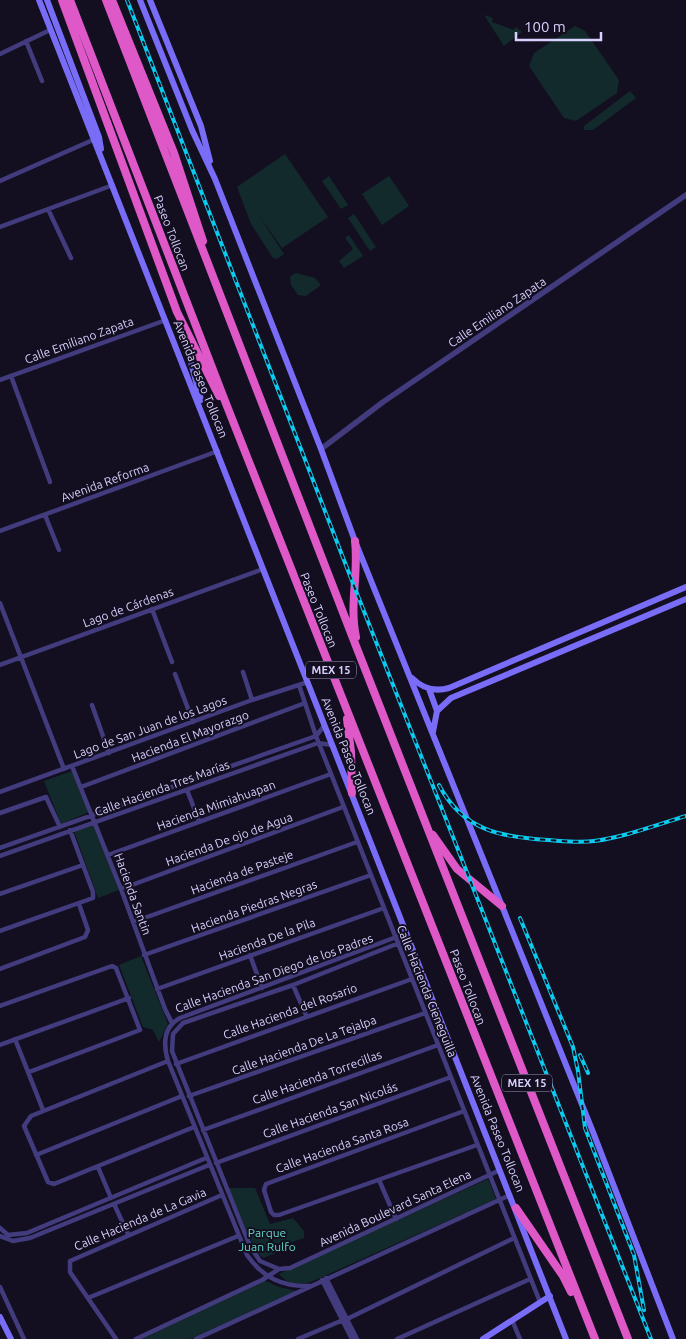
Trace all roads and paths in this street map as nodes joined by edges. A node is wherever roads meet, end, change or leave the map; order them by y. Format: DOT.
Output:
graph roads {
  1 [pos="39,0"];
  2 [pos="47,0"];
  3 [pos="62,0"];
  4 [pos="70,0"];
  5 [pos="106,0"];
  6 [pos="112,0"];
  7 [pos="140,0"];
  8 [pos="150,0"];
  9 [pos="50,30"];
  10 [pos="26,41"];
  11 [pos="0,54"];
  12 [pos="42,81"];
  13 [pos="96,138"];
  14 [pos="215,179"];
  15 [pos="0,181"];
  16 [pos="113,185"];
  17 [pos="686,195"];
  18 [pos="48,209"];
  19 [pos="0,226"];
  20 [pos="204,253"];
  21 [pos="71,258"];
  22 [pos="177,312"];
  23 [pos="166,320"];
  24 [pos="10,376"];
  25 [pos="0,380"];
  26 [pos="225,401"];
  27 [pos="204,415"];
  28 [pos="321,449"];
  29 [pos="218,452"];
  30 [pos="50,482"];
  31 [pos="45,515"];
  32 [pos="0,531"];
  33 [pos="355,540"];
  34 [pos="59,550"];
  35 [pos="263,569"];
  36 [pos="686,587"];
  37 [pos="686,599"];
  38 [pos="0,603"];
  39 [pos="152,609"];
  40 [pos="622,616"];
  41 [pos="3,618"];
  42 [pos="624,625"];
  43 [pos="356,646"];
  44 [pos="537,652"];
  45 [pos="21,657"];
  46 [pos="540,660"];
  47 [pos="172,662"];
  48 [pos="0,665"];
  49 [pos="495,669"];
  50 [pos="244,672"];
  51 [pos="407,672"];
  52 [pos="175,674"];
  53 [pos="498,677"];
  54 [pos="308,682"];
  55 [pos="299,686"];
  56 [pos="429,689"];
  57 [pos="252,700"];
  58 [pos="306,703"];
  59 [pos="345,705"];
  60 [pos="92,706"];
  61 [pos="437,711"];
  62 [pos="193,722"];
  63 [pos="324,726"];
  64 [pos="316,736"];
  65 [pos="434,736"];
  66 [pos="318,743"];
  67 [pos="332,745"];
  68 [pos="109,754"];
  69 [pos="234,765"];
  70 [pos="72,766"];
  71 [pos="64,769"];
  72 [pos="236,772"];
  73 [pos="331,774"];
  74 [pos="81,787"];
  75 [pos="187,790"];
  76 [pos="0,792"];
  77 [pos="352,793"];
  78 [pos="151,795"];
  79 [pos="153,802"];
  80 [pos="344,806"];
  81 [pos="0,813"];
  82 [pos="93,816"];
  83 [pos="199,821"];
  84 [pos="96,822"];
  85 [pos="68,824"];
  86 [pos="426,826"];
  87 [pos="60,828"];
  88 [pos="70,831"];
  89 [pos="357,842"];
  90 [pos="0,848"];
  91 [pos="108,855"];
  92 [pos="0,856"];
  93 [pos="83,865"];
  94 [pos="371,875"];
  95 [pos="121,890"];
  96 [pos="0,894"];
  97 [pos="79,904"];
  98 [pos="502,906"];
  99 [pos="384,908"];
  100 [pos="133,922"];
  101 [pos="0,931"];
  102 [pos="408,936"];
  103 [pos="396,938"];
  104 [pos="398,944"];
  105 [pos="250,955"];
  106 [pos="144,956"];
  107 [pos="330,964"];
  108 [pos="0,969"];
  109 [pos="332,970"];
  110 [pos="412,979"];
  111 [pos="293,985"];
  112 [pos="262,988"];
  113 [pos="157,989"];
  114 [pos="235,997"];
  115 [pos="129,998"];
  116 [pos="238,1004"];
  117 [pos="0,1006"];
  118 [pos="425,1013"];
  119 [pos="306,1015"];
  120 [pos="171,1022"];
  121 [pos="177,1027"];
  122 [pos="15,1039"];
  123 [pos="0,1045"];
  124 [pos="438,1045"];
  125 [pos="168,1061"];
  126 [pos="176,1064"];
  127 [pos="29,1072"];
  128 [pos="451,1077"];
  129 [pos="182,1096"];
  130 [pos="189,1096"];
  131 [pos="194,1108"];
  132 [pos="43,1110"];
  133 [pos="188,1110"];
  134 [pos="464,1111"];
  135 [pos="194,1127"];
  136 [pos="203,1130"];
  137 [pos="478,1145"];
  138 [pos="36,1155"];
  139 [pos="206,1158"];
  140 [pos="216,1163"];
  141 [pos="209,1165"];
  142 [pos="98,1167"];
  143 [pos="500,1170"];
  144 [pos="489,1175"];
  145 [pos="379,1180"];
  146 [pos="504,1180"];
  147 [pos="493,1184"];
  148 [pos="142,1185"];
  149 [pos="145,1191"];
  150 [pos="222,1195"];
  151 [pos="510,1195"];
  152 [pos="111,1198"];
  153 [pos="499,1199"];
  154 [pos="114,1204"];
  155 [pos="235,1208"];
  156 [pos="516,1208"];
  157 [pos="89,1211"];
  158 [pos="228,1212"];
  159 [pos="396,1219"];
  160 [pos="0,1228"];
  161 [pos="128,1234"];
  162 [pos="0,1236"];
  163 [pos="238,1236"];
  164 [pos="7,1237"];
  165 [pos="514,1238"];
  166 [pos="279,1269"];
  167 [pos="268,1277"];
  168 [pos="324,1279"];
  169 [pos="530,1279"];
  170 [pos="310,1286"];
  171 [pos="0,1287"];
  172 [pos="550,1296"];
  173 [pos="88,1298"];
  174 [pos="540,1302"];
  175 [pos="584,1312"];
  176 [pos="0,1317"];
  177 [pos="345,1320"];
  178 [pos="512,1320"];
  179 [pos="352,1336"];
  180 [pos="11,1339"];
  181 [pos="24,1339"];
  182 [pos="116,1339"];
  183 [pos="136,1339"];
  184 [pos="196,1339"];
  185 [pos="298,1339"];
  186 [pos="357,1339"];
  187 [pos="397,1339"];
  188 [pos="483,1339"];
  189 [pos="520,1339"];
  190 [pos="566,1339"];
  191 [pos="594,1339"];
  192 [pos="628,1339"];
  193 [pos="673,1339"];
  1 -- 9 [label="main road, Avenida Paseo Tollocan"];
  2 -- 13 [label="main road, Avenida Paseo Tollocan"];
  3 -- 22 [label="highway"];
  4 -- 26 [label="highway, Paseo Tollocan / MEX 15"];
  5 -- 20 [label="highway, Paseo Tollocan / MEX 15"];
  6 -- 20 [label="highway"];
  7 -- 14 [label="main road"];
  8 -- 14 [label="main road"];
  9 -- 10 [label="street"];
  9 -- 13 [label="main road, Avenida Paseo Tollocan"];
  10 -- 11 [label="street"];
  10 -- 12 [label="street"];
  13 -- 15 [label="street"];
  13 -- 16 [label="main road, Avenida Paseo Tollocan"];
  14 -- 28 [label="main road"];
  16 -- 18 [label="street"];
  16 -- 23 [label="main road, Avenida Paseo Tollocan"];
  17 -- 28 [label="street, Calle Emiliano Zapata"];
  18 -- 19 [label="street"];
  18 -- 21 [label="street"];
  20 -- 43 [label="highway, Paseo Tollocan / MEX 15"];
  22 -- 26 [label="highway"];
  22 -- 27 [label="main road"];
  23 -- 24 [label="street, Calle Emiliano Zapata"];
  23 -- 27 [label="main road, Avenida Paseo Tollocan"];
  24 -- 25 [label="street, Calle Emiliano Zapata"];
  24 -- 30 [label="street"];
  26 -- 59 [label="highway, Paseo Tollocan / MEX 15"];
  27 -- 29 [label="main road, Avenida Paseo Tollocan"];
  28 -- 33 [label="main road"];
  29 -- 31 [label="street, Avenida Reforma"];
  29 -- 35 [label="main road, Avenida Paseo Tollocan"];
  31 -- 32 [label="street, Avenida Reforma"];
  31 -- 34 [label="street"];
  33 -- 43 [label="highway"];
  33 -- 51 [label="main road"];
  35 -- 39 [label="street, Lago de Cárdenas"];
  35 -- 54 [label="main road, Avenida Paseo Tollocan"];
  36 -- 40 [label="main road"];
  37 -- 42 [label="main road"];
  38 -- 41 [label="street"];
  39 -- 45 [label="street, Lago de Cárdenas"];
  39 -- 47 [label="street"];
  40 -- 42 [label="street"];
  40 -- 44 [label="main road"];
  41 -- 45 [label="street"];
  42 -- 46 [label="main road"];
  43 -- 86 [label="highway, Paseo Tollocan / MEX 15"];
  44 -- 46 [label="street"];
  44 -- 49 [label="main road"];
  45 -- 48 [label="street, Lago de Cárdenas"];
  45 -- 71 [label="street"];
  46 -- 53 [label="main road"];
  49 -- 53 [label="street"];
  49 -- 56 [label="main road"];
  50 -- 57 [label="street"];
  51 -- 56 [label="main road"];
  51 -- 65 [label="main road"];
  52 -- 62 [label="street"];
  53 -- 61 [label="main road"];
  54 -- 55 [label="street, Lago de San Juan de los Lagos"];
  54 -- 63 [label="main road, Avenida Paseo Tollocan"];
  55 -- 57 [label="street, Lago de San Juan de los Lagos"];
  55 -- 58 [label="street, Calle Hacienda Cieneguilla"];
  56 -- 61 [label="main road"];
  57 -- 62 [label="street, Lago de San Juan de los Lagos"];
  58 -- 64 [label="street, Calle Hacienda Cieneguilla"];
  58 -- 74 [label="street, Hacienda El Mayorazgo"];
  59 -- 77 [label="highway"];
  59 -- 175 [label="highway, Paseo Tollocan / MEX 15"];
  60 -- 68 [label="street"];
  61 -- 65 [label="main road"];
  62 -- 68 [label="street, Lago de San Juan de los Lagos"];
  63 -- 64 [label="street"];
  63 -- 67 [label="main road, Avenida Paseo Tollocan"];
  64 -- 66 [label="street, Calle Hacienda Cieneguilla"];
  64 -- 69 [label="street, Calle Hacienda Tres Marías"];
  65 -- 98 [label="main road"];
  66 -- 67 [label="street, Calle Hacienda Tres Marías"];
  66 -- 72 [label="street, Calle Hacienda Tres Marías"];
  66 -- 73 [label="street, Calle Hacienda Cieneguilla"];
  67 -- 77 [label="main road, Avenida Paseo Tollocan"];
  68 -- 70 [label="street, Lago de San Juan de los Lagos"];
  69 -- 72 [label="street"];
  69 -- 78 [label="street, Calle Hacienda Tres Marías"];
  70 -- 71 [label="street, Lago de San Juan de los Lagos"];
  70 -- 74 [label="street, Hacienda Santin"];
  71 -- 76 [label="street, Lago de San Juan de los Lagos"];
  72 -- 75 [label="street, Calle Hacienda Tres Marías"];
  73 -- 80 [label="street, Calle Hacienda Cieneguilla"];
  73 -- 83 [label="street, Hacienda Mimiahuapan"];
  74 -- 82 [label="street, Hacienda Santin"];
  75 -- 79 [label="street, Calle Hacienda Tres Marías"];
  75 -- 83 [label="street"];
  77 -- 102 [label="main road, Avenida Paseo Tollocan"];
  78 -- 79 [label="street"];
  78 -- 82 [label="street, Calle Hacienda Tres Marías"];
  79 -- 84 [label="street, Calle Hacienda Tres Marías"];
  80 -- 89 [label="street, Calle Hacienda Cieneguilla"];
  80 -- 95 [label="street, Hacienda De ojo de Agua"];
  81 -- 87 [label="street"];
  82 -- 84 [label="street, Hacienda Santin"];
  82 -- 85 [label="street, Calle Hacienda Tres Marías"];
  83 -- 91 [label="street, Hacienda Mimiahuapan"];
  84 -- 88 [label="street, Calle Hacienda Tres Marías"];
  84 -- 91 [label="street, Hacienda Santin"];
  85 -- 87 [label="street, Calle Hacienda Tres Marías"];
  85 -- 88 [label="street"];
  86 -- 98 [label="highway"];
  86 -- 192 [label="highway, Paseo Tollocan / MEX 15"];
  87 -- 90 [label="street, Calle Hacienda Tres Marías"];
  88 -- 92 [label="street, Calle Hacienda Tres Marías"];
  88 -- 93 [label="street"];
  89 -- 94 [label="street, Calle Hacienda Cieneguilla"];
  89 -- 100 [label="street, Hacienda de Pasteje"];
  91 -- 95 [label="street, Hacienda Santin"];
  93 -- 96 [label="street"];
  93 -- 97 [label="street"];
  94 -- 99 [label="street, Calle Hacienda Cieneguilla"];
  94 -- 106 [label="street, Hacienda Piedras Negras"];
  95 -- 100 [label="street, Hacienda Santin"];
  97 -- 101 [label="street"];
  97 -- 108 [label="street"];
  98 -- 193 [label="main road"];
  99 -- 103 [label="street, Calle Hacienda Cieneguilla"];
  99 -- 105 [label="street, Hacienda De la Pila"];
  100 -- 106 [label="street, Hacienda Santin"];
  102 -- 103 [label="street, Calle Hacienda San Diego de los Padres"];
  102 -- 104 [label="street, Calle Hacienda San Diego de los Padres"];
  102 -- 143 [label="main road, Avenida Paseo Tollocan"];
  103 -- 104 [label="street, Calle Hacienda Cieneguilla"];
  103 -- 107 [label="street, Calle Hacienda San Diego de los Padres"];
  104 -- 109 [label="street, Calle Hacienda San Diego de los Padres"];
  104 -- 110 [label="street, Calle Hacienda Cieneguilla"];
  105 -- 112 [label="street"];
  105 -- 113 [label="street, Hacienda De la Pila"];
  106 -- 113 [label="street, Hacienda Santin"];
  107 -- 109 [label="street"];
  107 -- 112 [label="street, Calle Hacienda San Diego de los Padres"];
  109 -- 111 [label="street, Calle Hacienda San Diego de los Padres"];
  110 -- 118 [label="street, Calle Hacienda Cieneguilla"];
  110 -- 119 [label="street, Calle Hacienda del Rosario"];
  111 -- 116 [label="street, Calle Hacienda San Diego de los Padres"];
  111 -- 119 [label="street"];
  112 -- 114 [label="street, Calle Hacienda San Diego de los Padres"];
  113 -- 120 [label="street, Hacienda Santin"];
  114 -- 116 [label="street"];
  114 -- 120 [label="street, Calle Hacienda San Diego de los Padres"];
  115 -- 117 [label="street"];
  115 -- 122 [label="street"];
  115 -- 127 [label="street"];
  116 -- 121 [label="street, Calle Hacienda San Diego de los Padres"];
  118 -- 124 [label="street, Calle Hacienda Cieneguilla"];
  118 -- 130 [label="street, Calle Hacienda De La Tejalpa"];
  119 -- 126 [label="street, Calle Hacienda del Rosario"];
  120 -- 121 [label="street, Hacienda Santin"];
  120 -- 125 [label="street, Calle Hacienda San Diego de los Padres"];
  121 -- 126 [label="street, Calle Hacienda San Diego de los Padres"];
  122 -- 123 [label="street"];
  122 -- 127 [label="street"];
  124 -- 128 [label="street, Calle Hacienda Cieneguilla"];
  124 -- 136 [label="street, Calle Hacienda Torrecillas"];
  125 -- 129 [label="street, Calle Hacienda San Diego de los Padres"];
  125 -- 132 [label="street"];
  126 -- 130 [label="street, Calle Hacienda San Diego de los Padres"];
  127 -- 132 [label="street"];
  128 -- 134 [label="street, Calle Hacienda Cieneguilla"];
  128 -- 140 [label="street, Calle Hacienda San Nicolás"];
  129 -- 133 [label="street, Calle Hacienda San Diego de los Padres"];
  129 -- 138 [label="street"];
  130 -- 131 [label="street, Calle Hacienda San Diego de los Padres"];
  131 -- 133 [label="street"];
  131 -- 136 [label="street, Calle Hacienda San Diego de los Padres"];
  132 -- 138 [label="street"];
  133 -- 135 [label="street, Calle Hacienda San Diego de los Padres"];
  134 -- 137 [label="street, Calle Hacienda Cieneguilla"];
  134 -- 145 [label="street, Calle Hacienda Santa Rosa"];
  135 -- 139 [label="street, Calle Hacienda San Diego de los Padres"];
  135 -- 142 [label="street"];
  136 -- 140 [label="street, Calle Hacienda San Diego de los Padres"];
  137 -- 144 [label="street, Calle Hacienda Cieneguilla"];
  137 -- 145 [label="street, Calle Hacienda Santa Rosa"];
  138 -- 142 [label="street"];
  139 -- 141 [label="street, Calle Hacienda San Diego de los Padres"];
  139 -- 148 [label="street"];
  140 -- 155 [label="street, Calle Hacienda San Diego de los Padres"];
  141 -- 149 [label="street"];
  141 -- 150 [label="street, Calle Hacienda San Diego de los Padres"];
  142 -- 152 [label="street"];
  143 -- 144 [label="street, Avenida Boulevard Santa Elena"];
  143 -- 146 [label="main road, Avenida Paseo Tollocan"];
  144 -- 147 [label="street, Calle Hacienda Cieneguilla"];
  144 -- 159 [label="street, Avenida Boulevard Santa Elena"];
  145 -- 159 [label="street"];
  146 -- 147 [label="street"];
  146 -- 151 [label="main road, Avenida Paseo Tollocan"];
  147 -- 153 [label="street, Calle Hacienda Cieneguilla"];
  148 -- 149 [label="street"];
  148 -- 152 [label="street"];
  149 -- 154 [label="street"];
  150 -- 158 [label="street, Calle Hacienda San Diego de los Padres"];
  150 -- 161 [label="street, Calle Hacienda de La Gavia"];
  151 -- 153 [label="street"];
  151 -- 156 [label="main road, Avenida Paseo Tollocan"];
  152 -- 157 [label="street"];
  153 -- 165 [label="street, Calle Hacienda Cieneguilla"];
  153 -- 168 [label="street"];
  154 -- 157 [label="street"];
  154 -- 161 [label="street"];
  155 -- 158 [label="street"];
  155 -- 166 [label="street, Calle Hacienda San Diego de los Padres"];
  156 -- 172 [label="main road, Avenida Paseo Tollocan"];
  156 -- 175 [label="highway"];
  157 -- 164 [label="street"];
  158 -- 163 [label="street, Calle Hacienda San Diego de los Padres"];
  159 -- 166 [label="street, Avenida Boulevard Santa Elena"];
  160 -- 164 [label="street"];
  161 -- 173 [label="street, Calle Hacienda de La Gavia"];
  162 -- 164 [label="street"];
  163 -- 167 [label="street, Calle Hacienda San Diego de los Padres"];
  163 -- 173 [label="street"];
  165 -- 169 [label="street, Calle Hacienda Cieneguilla"];
  165 -- 177 [label="street"];
  166 -- 167 [label="street, Avenida Boulevard Santa Elena"];
  167 -- 170 [label="street, Calle Hacienda San Diego de los Padres"];
  167 -- 183 [label="street, Avenida Boulevard Santa Elena"];
  168 -- 170 [label="street"];
  168 -- 177 [label="street"];
  169 -- 174 [label="street, Calle Hacienda Cieneguilla"];
  169 -- 187 [label="street"];
  170 -- 184 [label="street"];
  171 -- 181 [label="street"];
  172 -- 174 [label="main road"];
  172 -- 190 [label="main road, Avenida Paseo Tollocan"];
  173 -- 182 [label="street, Calle Hacienda de La Gavia"];
  174 -- 178 [label="main road"];
  175 -- 191 [label="highway, Paseo Tollocan / MEX 15"];
  176 -- 180 [label="main road"];
  177 -- 179 [label="street"];
  177 -- 185 [label="street"];
  178 -- 188 [label="main road"];
  178 -- 189 [label="street"];
  179 -- 186 [label="street"];
}
